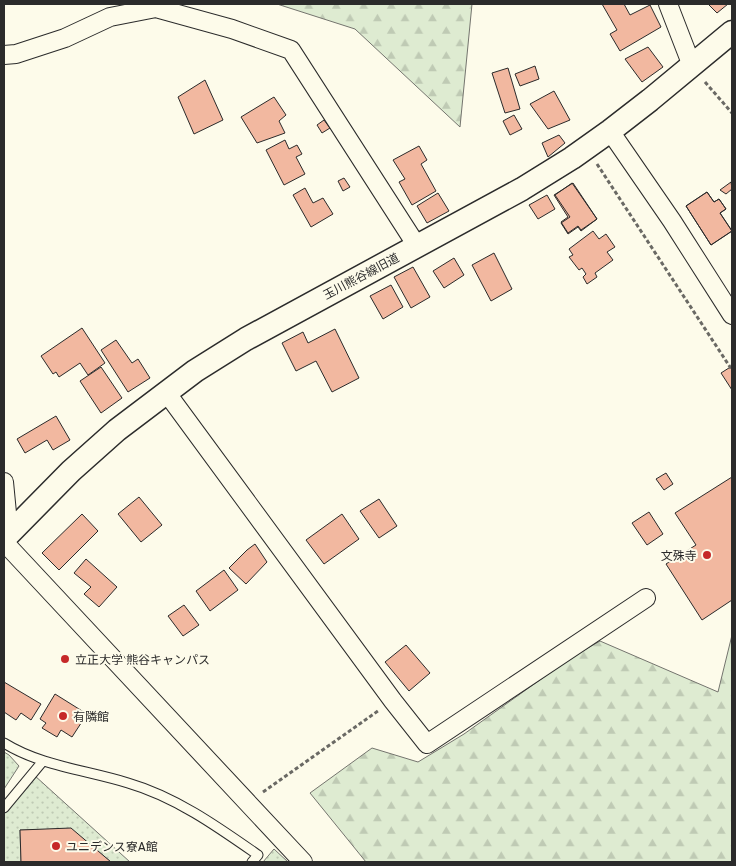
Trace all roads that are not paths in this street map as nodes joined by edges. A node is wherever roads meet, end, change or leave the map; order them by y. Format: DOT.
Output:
graph roads {
  1 [pos="668,4"];
  2 [pos="732,32"];
  3 [pos="4,55"];
  4 [pos="692,66"];
  5 [pos="610,132"];
  6 [pos="417,246"];
  7 [pos="732,315"];
  8 [pos="166,392"];
  9 [pos="4,482"];
  10 [pos="7,537"];
  11 [pos="646,598"];
  12 [pos="4,743"];
  13 [pos="43,761"];
  14 [pos="4,808"];
  15 [pos="252,862"];
  16 [pos="303,862"];
  1 -- 4 [label="street"];
  2 -- 4 [label="street, 玉川熊谷線旧道"];
  3 -- 6 [label="street"];
  4 -- 5 [label="street, 玉川熊谷線旧道"];
  5 -- 6 [label="street, 玉川熊谷線旧道"];
  5 -- 7 [label="street"];
  6 -- 8 [label="street, 玉川熊谷線旧道"];
  8 -- 10 [label="street, 玉川熊谷線旧道"];
  8 -- 11 [label="street"];
  9 -- 10 [label="street"];
  10 -- 16 [label="street"];
  12 -- 13 [label="lane"];
  13 -- 14 [label="lane"];
  13 -- 15 [label="lane"];
}
